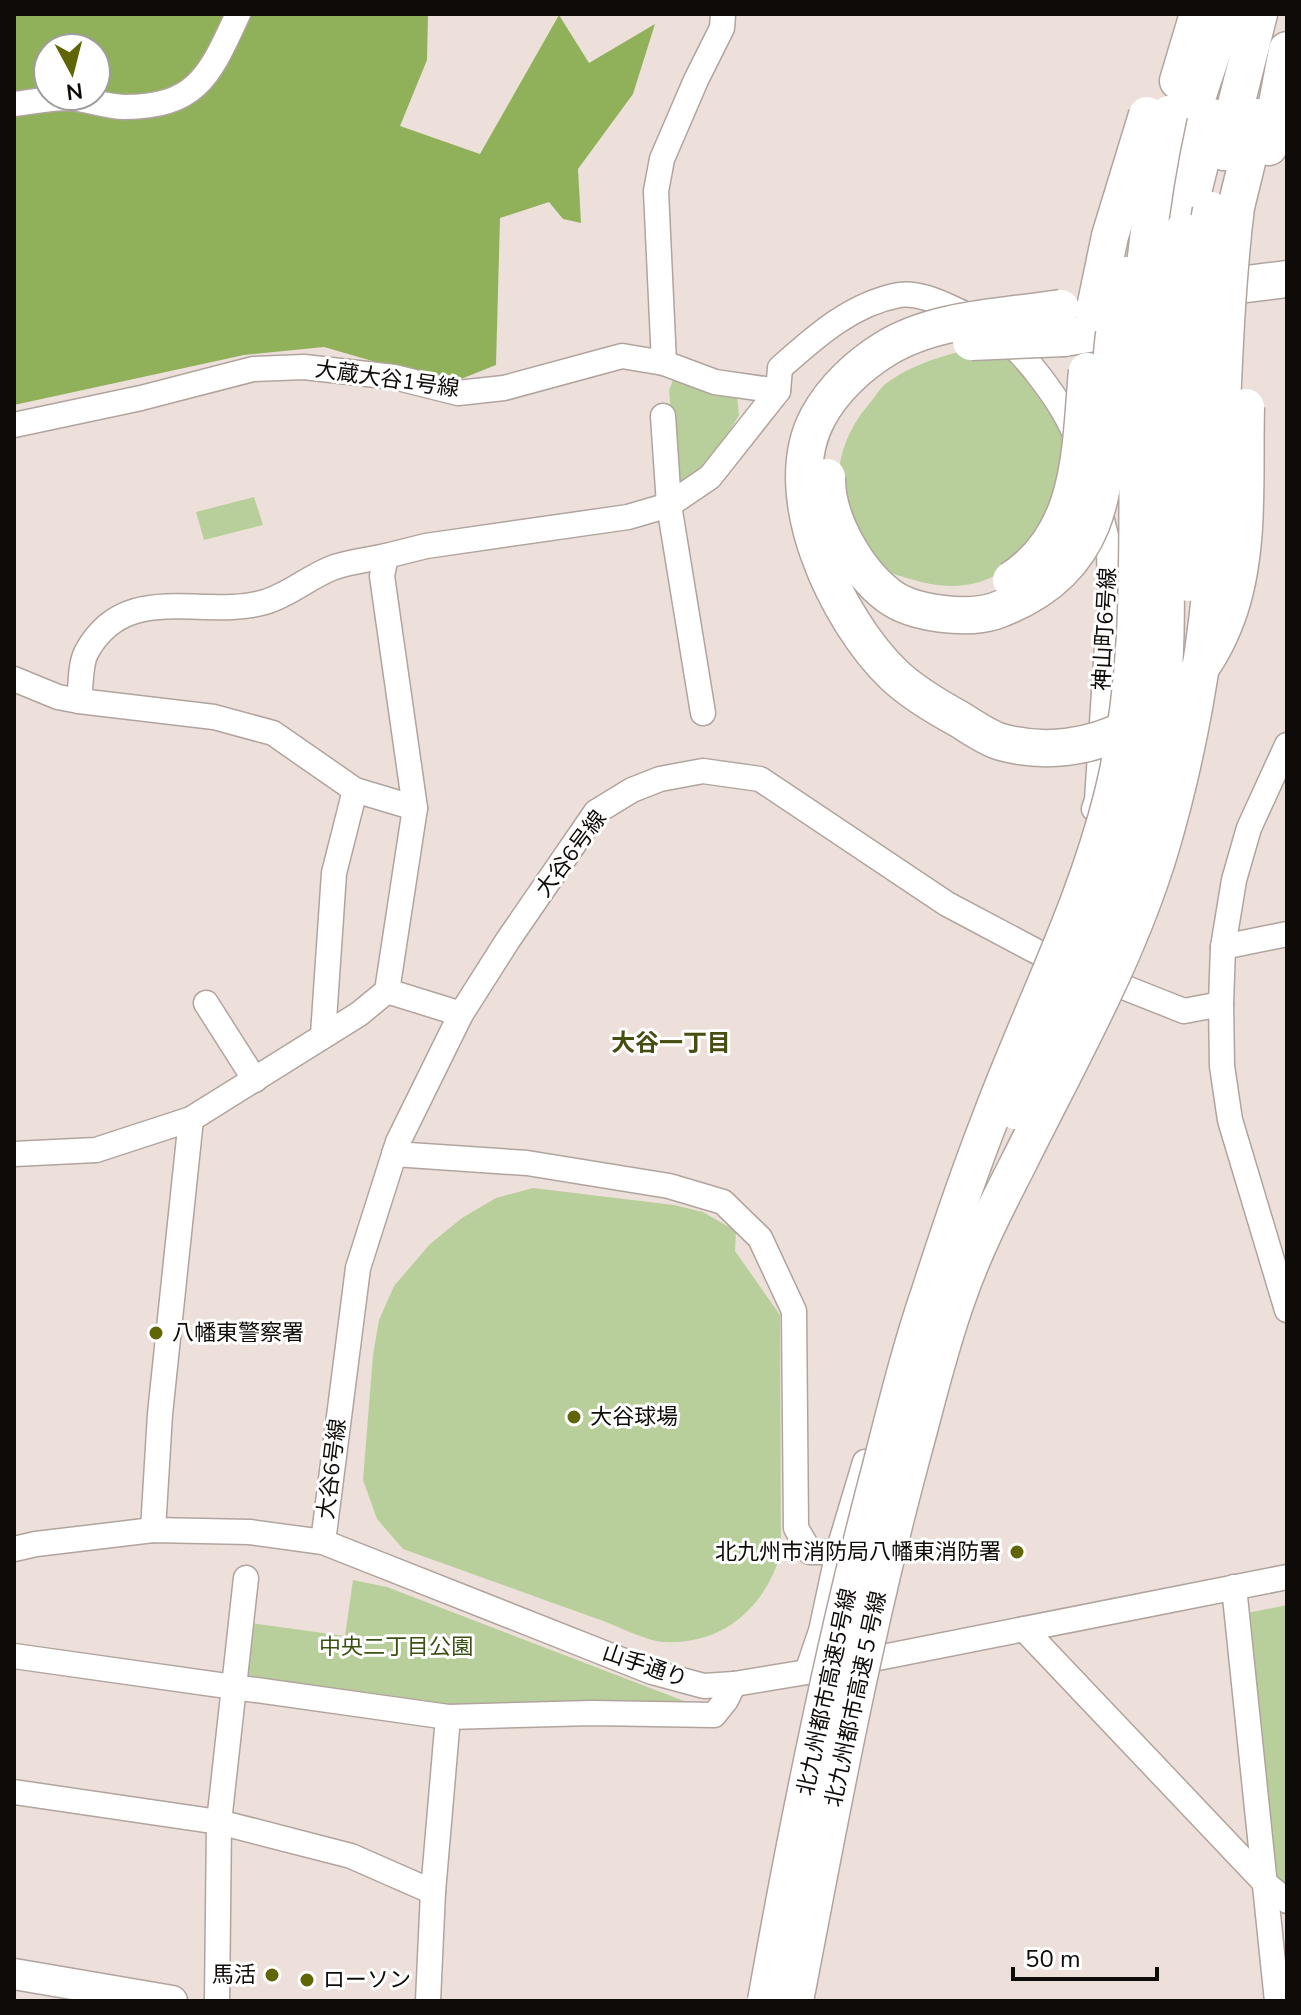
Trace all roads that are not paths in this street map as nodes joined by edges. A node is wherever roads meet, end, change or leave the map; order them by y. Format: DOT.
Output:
graph roads {
  1 [pos="238,14"];
  2 [pos="723,14"];
  3 [pos="1178,14"];
  4 [pos="1198,14"];
  5 [pos="1225,14"];
  6 [pos="1240,14"];
  7 [pos="1259,14"];
  8 [pos="1270,14"];
  9 [pos="1283,14"];
  10 [pos="1287,50"];
  11 [pos="14,104"];
  12 [pos="1159,111"];
  13 [pos="1222,214"];
  14 [pos="1287,279"];
  15 [pos="1287,301"];
  16 [pos="1062,323"];
  17 [pos="664,363"];
  18 [pos="778,391"];
  19 [pos="663,416"];
  20 [pos="14,425"];
  21 [pos="669,505"];
  22 [pos="386,556"];
  23 [pos="857,561"];
  24 [pos="14,679"];
  25 [pos="79,701"];
  26 [pos="944,711"];
  27 [pos="703,713"];
  28 [pos="1287,745"];
  29 [pos="355,790"];
  30 [pos="1276,791"];
  31 [pos="415,808"];
  32 [pos="1287,934"];
  33 [pos="1223,947"];
  34 [pos="1045,956"];
  35 [pos="387,991"];
  36 [pos="206,1003"];
  37 [pos="1221,1004"];
  38 [pos="461,1014"];
  39 [pos="323,1035"];
  40 [pos="255,1080"];
  41 [pos="191,1119"];
  42 [pos="14,1154"];
  43 [pos="394,1154"];
  44 [pos="928,1293"];
  45 [pos="1287,1310"];
  46 [pos="153,1530"];
  47 [pos="323,1542"];
  48 [pos="14,1549"];
  49 [pos="838,1552"];
  50 [pos="1287,1577"];
  51 [pos="246,1578"];
  52 [pos="1234,1587"];
  53 [pos="1024,1629"];
  54 [pos="14,1656"];
  55 [pos="807,1672"];
  56 [pos="734,1684"];
  57 [pos="233,1688"];
  58 [pos="448,1717"];
  59 [pos="14,1792"];
  60 [pos="219,1822"];
  61 [pos="1266,1884"];
  62 [pos="433,1892"];
  63 [pos="1287,1901"];
  64 [pos="14,1974"];
  65 [pos="172,2001"];
  66 [pos="217,2001"];
  67 [pos="428,2001"];
  68 [pos="766,2001"];
  69 [pos="795,2001"];
  70 [pos="1277,2001"];
  1 -- 11 [label="street"];
  2 -- 17 [label="street"];
  3 -- 12 [label="highway"];
  4 -- 12 [label="highway"];
  5 -- 23 [label="highway, bridge"];
  6 -- 13 [label="highway"];
  7 -- 13 [label="highway"];
  8 -- 13 [label="highway"];
  9 -- 13 [label="highway"];
  10 -- 13 [label="highway"];
  12 -- 23 [label="highway, bridge"];
  12 -- 44 [label="highway, bridge"];
  13 -- 26 [label="highway, bridge"];
  13 -- 26 [label="highway, bridge"];
  13 -- 44 [label="highway, bridge"];
  13 -- 69 [label="highway, 北九州都市高速５号線, bridge"];
  14 -- 16 [label="highway"];
  15 -- 16 [label="highway"];
  16 -- 23 [label="highway, bridge"];
  16 -- 26 [label="highway, bridge"];
  17 -- 18 [label="street"];
  17 -- 20 [label="street, 大蔵大谷1号線"];
  18 -- 21 [label="street, 神山町6号線"];
  18 -- 34 [label="street, 神山町6号線"];
  19 -- 21 [label="street"];
  21 -- 22 [label="street, 神山町6号線"];
  21 -- 27 [label="street"];
  22 -- 25 [label="street, 神山町6号線"];
  22 -- 31 [label="street"];
  24 -- 25 [label="street"];
  25 -- 29 [label="street"];
  28 -- 30 [label="street"];
  29 -- 31 [label="street"];
  29 -- 39 [label="street"];
  30 -- 33 [label="street"];
  31 -- 35 [label="street"];
  32 -- 33 [label="street"];
  33 -- 37 [label="street"];
  34 -- 37 [label="street, 大谷6号線"];
  34 -- 38 [label="street, 大谷6号線"];
  34 -- 49 [label="street, 神山町6号線"];
  35 -- 38 [label="street"];
  35 -- 39 [label="street"];
  36 -- 40 [label="street"];
  37 -- 45 [label="street"];
  38 -- 43 [label="street, 大谷6号線"];
  39 -- 40 [label="street"];
  40 -- 41 [label="street"];
  41 -- 42 [label="street"];
  41 -- 46 [label="street"];
  43 -- 47 [label="street, 大谷6号線"];
  43 -- 49 [label="street"];
  44 -- 68 [label="highway, 北九州都市高速5号線, bridge"];
  46 -- 47 [label="street, 山手通り"];
  46 -- 48 [label="street, 山手通り"];
  47 -- 56 [label="street, 山手通り"];
  49 -- 55 [label="street, 神山町6号線"];
  50 -- 52 [label="street, 山手通り"];
  51 -- 57 [label="street"];
  52 -- 53 [label="street, 山手通り"];
  52 -- 61 [label="street"];
  53 -- 55 [label="street, 山手通り"];
  53 -- 61 [label="street"];
  54 -- 57 [label="street"];
  55 -- 56 [label="street, 山手通り"];
  56 -- 58 [label="street"];
  57 -- 58 [label="street"];
  57 -- 60 [label="street"];
  58 -- 62 [label="street"];
  59 -- 60 [label="street"];
  60 -- 62 [label="street"];
  60 -- 66 [label="street"];
  61 -- 63 [label="street"];
  61 -- 70 [label="street"];
  62 -- 67 [label="street"];
  64 -- 65 [label="main road"];
}
